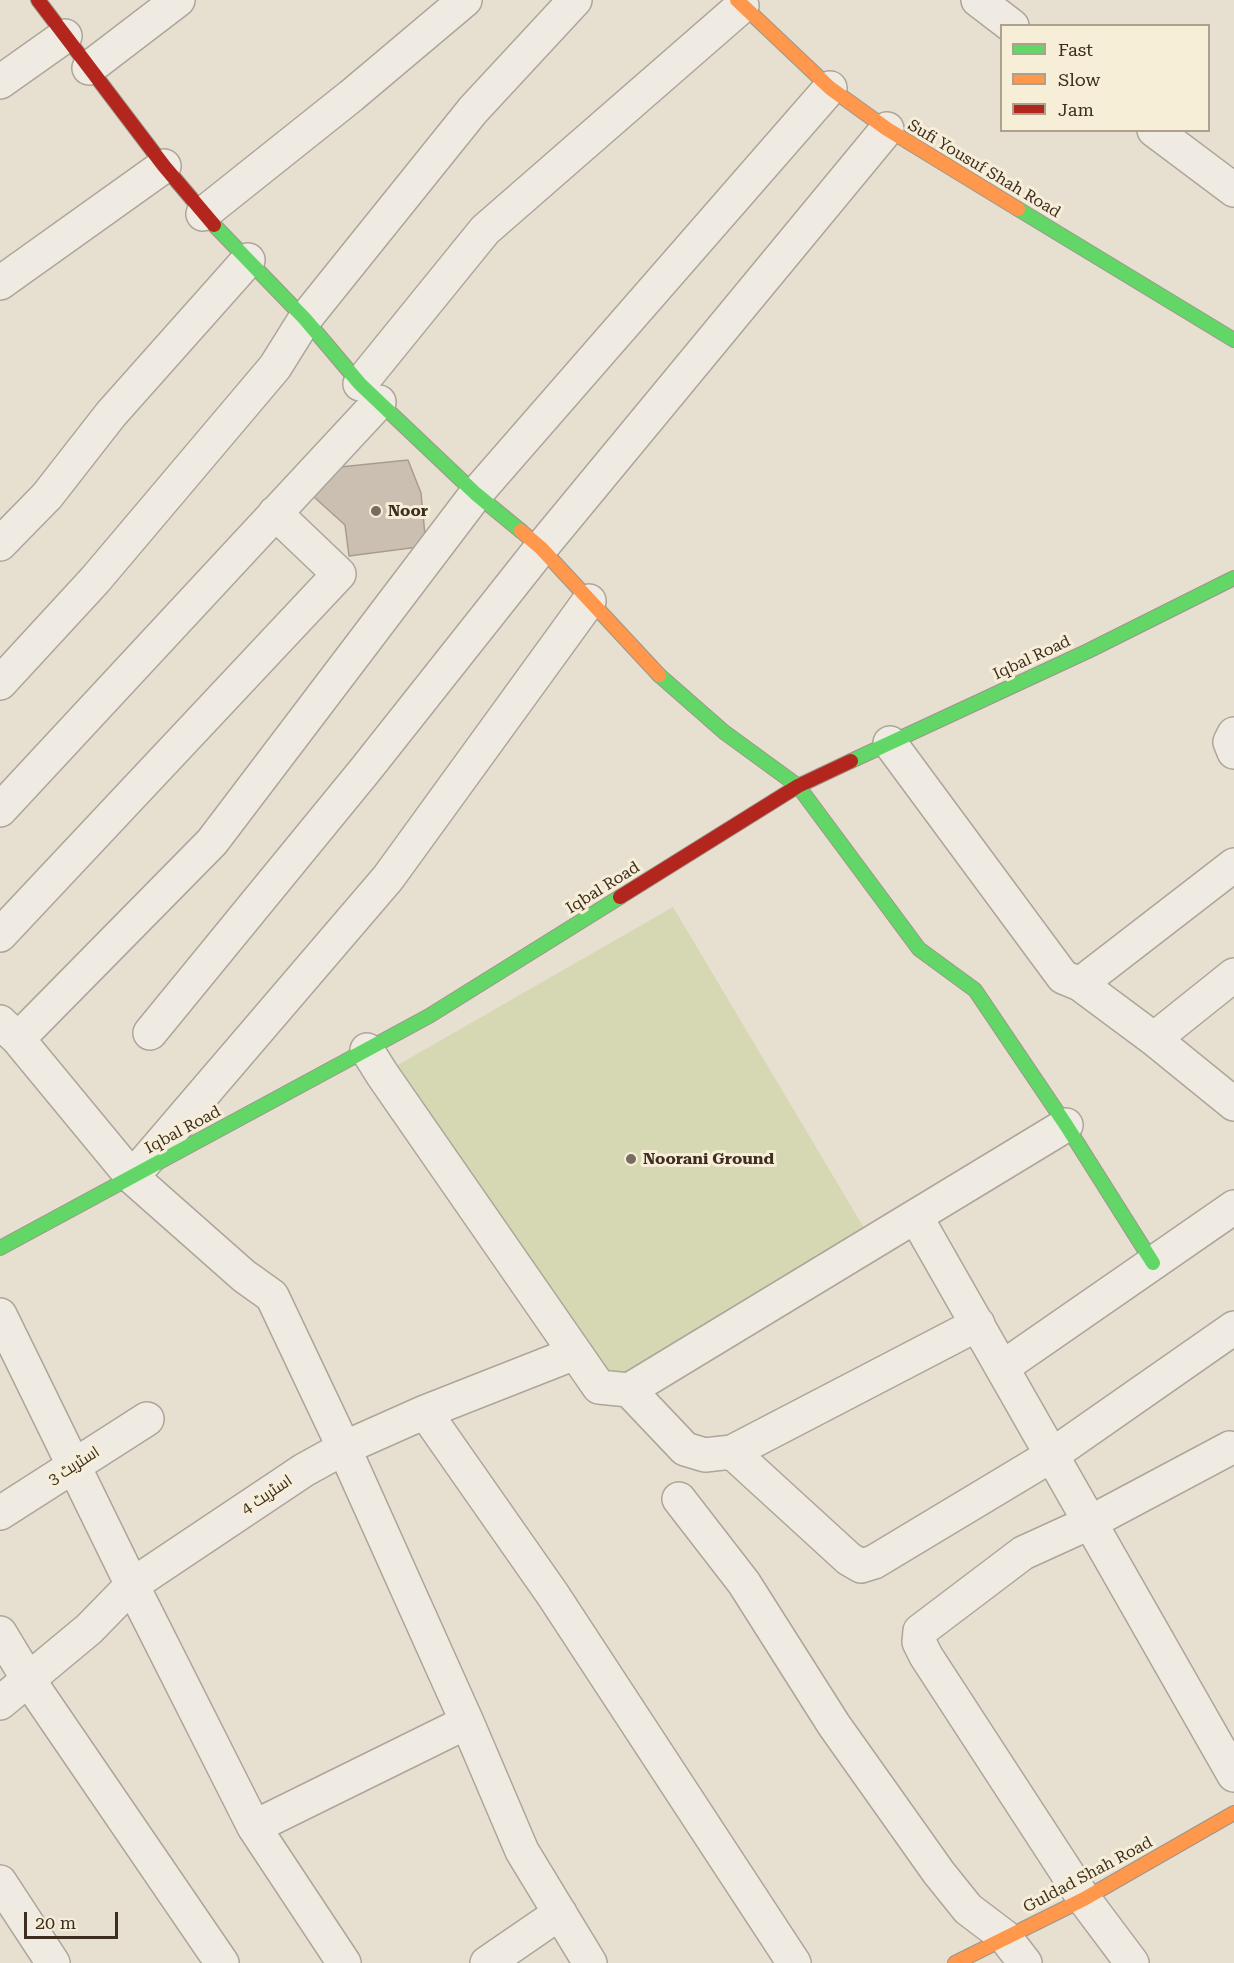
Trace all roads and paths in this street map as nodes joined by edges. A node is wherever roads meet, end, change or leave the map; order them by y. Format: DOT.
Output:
graph roads {
  1 [pos="38,0"];
  2 [pos="178,0"];
  3 [pos="465,0"];
  4 [pos="575,0"];
  5 [pos="978,0"];
  6 [pos="740,3"];
  7 [pos="1009,24"];
  8 [pos="65,36"];
  9 [pos="89,68"];
  10 [pos="0,82"];
  11 [pos="830,88"];
  12 [pos="887,129"];
  13 [pos="1157,132"];
  14 [pos="164,166"];
  15 [pos="1234,190"];
  16 [pos="203,214"];
  17 [pos="248,260"];
  18 [pos="0,283"];
  19 [pos="305,319"];
  20 [pos="1234,340"];
  21 [pos="369,393"];
  22 [pos="476,494"];
  23 [pos="275,513"];
  24 [pos="0,544"];
  25 [pos="541,548"];
  26 [pos="1234,578"];
  27 [pos="590,601"];
  28 [pos="0,683"];
  29 [pos="1234,734"];
  30 [pos="890,743"];
  31 [pos="1234,752"];
  32 [pos="798,786"];
  33 [pos="0,810"];
  34 [pos="1234,865"];
  35 [pos="0,935"];
  36 [pos="1234,975"];
  37 [pos="1080,984"];
  38 [pos="9,1031"];
  39 [pos="150,1033"];
  40 [pos="1154,1039"];
  41 [pos="367,1050"];
  42 [pos="1234,1104"];
  43 [pos="1066,1125"];
  44 [pos="132,1177"];
  45 [pos="1234,1207"];
  46 [pos="916,1217"];
  47 [pos="0,1248"];
  48 [pos="1153,1263"];
  49 [pos="0,1315"];
  50 [pos="978,1324"];
  51 [pos="1234,1328"];
  52 [pos="575,1353"];
  53 [pos="1003,1367"];
  54 [pos="629,1390"];
  55 [pos="425,1412"];
  56 [pos="147,1419"];
  57 [pos="344,1448"];
  58 [pos="1230,1448"];
  59 [pos="732,1452"];
  60 [pos="1052,1455"];
  61 [pos="75,1465"];
  62 [pos="679,1499"];
  63 [pos="0,1513"];
  64 [pos="1091,1522"];
  65 [pos="132,1584"];
  66 [pos="0,1633"];
  67 [pos="28,1679"];
  68 [pos="0,1703"];
  69 [pos="467,1722"];
  70 [pos="1234,1775"];
  71 [pos="1234,1813"];
  72 [pos="254,1827"];
  73 [pos="0,1882"];
  74 [pos="1084,1899"];
  75 [pos="560,1912"];
  76 [pos="1005,1937"];
  77 [pos="53,1963"];
  78 [pos="222,1963"];
  79 [pos="344,1963"];
  80 [pos="487,1963"];
  81 [pos="590,1963"];
  82 [pos="794,1963"];
  83 [pos="955,1963"];
  84 [pos="1025,1963"];
  85 [pos="1132,1963"];
  1 -- 8 [label="street"];
  2 -- 9 [label="street"];
  3 -- 16 [label="street"];
  4 -- 19 [label="street"];
  5 -- 7 [label="street"];
  6 -- 11 [label="street, Sufi Yousuf Shah Road"];
  6 -- 21 [label="street"];
  8 -- 9 [label="street"];
  8 -- 10 [label="street"];
  9 -- 14 [label="street"];
  11 -- 12 [label="street, Sufi Yousuf Shah Road"];
  11 -- 22 [label="street"];
  12 -- 20 [label="street, Sufi Yousuf Shah Road"];
  12 -- 25 [label="street"];
  13 -- 15 [label="street"];
  14 -- 16 [label="street"];
  14 -- 18 [label="street"];
  16 -- 17 [label="street"];
  17 -- 19 [label="street"];
  17 -- 24 [label="street"];
  19 -- 21 [label="street"];
  19 -- 28 [label="street"];
  21 -- 22 [label="street"];
  21 -- 23 [label="street"];
  22 -- 25 [label="street"];
  22 -- 38 [label="street"];
  23 -- 33 [label="street"];
  23 -- 35 [label="street"];
  25 -- 27 [label="street"];
  25 -- 39 [label="street"];
  26 -- 30 [label="street, Iqbal Road"];
  27 -- 32 [label="street"];
  27 -- 44 [label="street"];
  29 -- 31 [label="street"];
  30 -- 32 [label="street, Iqbal Road"];
  30 -- 37 [label="street"];
  32 -- 41 [label="street, Iqbal Road"];
  32 -- 43 [label="street"];
  34 -- 37 [label="street"];
  36 -- 40 [label="street"];
  37 -- 40 [label="street"];
  38 -- 44 [label="street"];
  40 -- 42 [label="street"];
  41 -- 44 [label="street, Iqbal Road"];
  41 -- 52 [label="street"];
  43 -- 46 [label="street"];
  43 -- 48 [label="street"];
  44 -- 47 [label="street, Iqbal Road"];
  44 -- 57 [label="street"];
  45 -- 48 [label="street"];
  46 -- 50 [label="street"];
  46 -- 54 [label="street"];
  48 -- 53 [label="street"];
  49 -- 61 [label="street"];
  50 -- 53 [label="street"];
  50 -- 59 [label="street"];
  51 -- 60 [label="street"];
  52 -- 54 [label="street"];
  52 -- 55 [label="street, اسٹریٹ 4"];
  53 -- 60 [label="street"];
  54 -- 59 [label="street"];
  55 -- 57 [label="street, اسٹریٹ 4"];
  55 -- 82 [label="street"];
  56 -- 61 [label="street, اسٹریٹ 3"];
  57 -- 65 [label="street, اسٹریٹ 4"];
  57 -- 69 [label="street"];
  58 -- 64 [label="street"];
  59 -- 60 [label="street"];
  60 -- 64 [label="street"];
  61 -- 63 [label="street, اسٹریٹ 3"];
  61 -- 65 [label="street"];
  62 -- 76 [label="street"];
  64 -- 70 [label="street"];
  64 -- 74 [label="street"];
  65 -- 67 [label="street, اسٹریٹ 4"];
  65 -- 72 [label="street"];
  66 -- 67 [label="street"];
  67 -- 68 [label="street, اسٹریٹ 4"];
  67 -- 78 [label="street"];
  69 -- 72 [label="street"];
  69 -- 75 [label="street"];
  71 -- 74 [label="street, Guldad Shah Road"];
  72 -- 79 [label="street"];
  73 -- 77 [label="street"];
  74 -- 76 [label="street, Guldad Shah Road"];
  74 -- 85 [label="street"];
  75 -- 80 [label="street"];
  75 -- 81 [label="street"];
  76 -- 83 [label="street, Guldad Shah Road"];
  76 -- 84 [label="street"];
}
